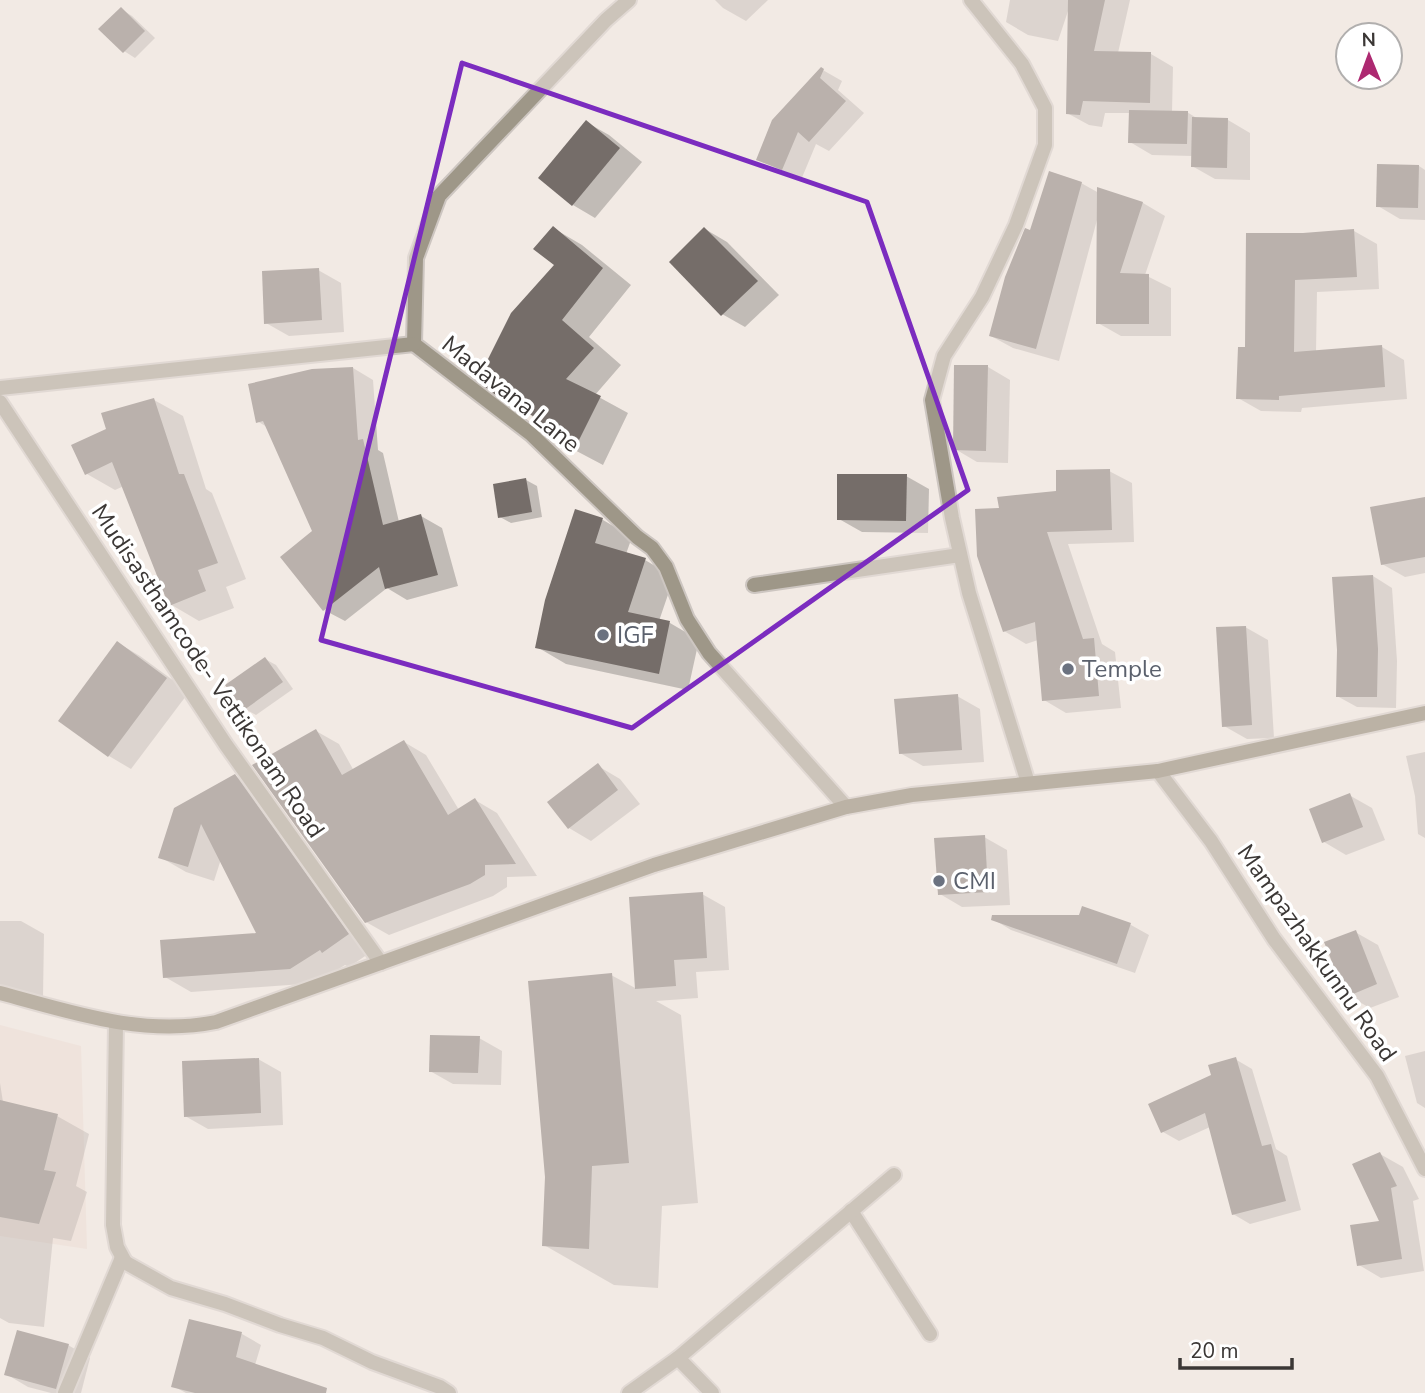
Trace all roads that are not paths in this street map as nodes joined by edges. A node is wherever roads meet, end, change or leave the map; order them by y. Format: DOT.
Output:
graph roads {
  1 [pos="629,0"];
  2 [pos="971,0"];
  3 [pos="414,344"];
  4 [pos="0,388"];
  5 [pos="0,402"];
  6 [pos="960,555"];
  7 [pos="754,585"];
  8 [pos="1425,713"];
  9 [pos="1158,771"];
  10 [pos="1028,783"];
  11 [pos="846,807"];
  12 [pos="381,963"];
  13 [pos="0,993"];
  14 [pos="116,1024"];
  15 [pos="1425,1169"];
  16 [pos="894,1175"];
  17 [pos="851,1211"];
  18 [pos="121,1260"];
  19 [pos="930,1334"];
  20 [pos="678,1358"];
  21 [pos="65,1393"];
  22 [pos="449,1393"];
  23 [pos="629,1393"];
  24 [pos="712,1393"];
  1 -- 3 [label="street, Madavana Lane"];
  2 -- 6 [label="street"];
  3 -- 4 [label="street"];
  3 -- 11 [label="street, Madavana Lane"];
  5 -- 12 [label="street, Mudisasthamcode- Vettikonam Road"];
  6 -- 7 [label="street"];
  6 -- 10 [label="street"];
  8 -- 9 [label="street"];
  9 -- 10 [label="street"];
  9 -- 15 [label="street, Mampazhakkunnu Road"];
  10 -- 11 [label="street"];
  11 -- 12 [label="street"];
  12 -- 14 [label="street"];
  13 -- 14 [label="street"];
  14 -- 18 [label="street"];
  16 -- 17 [label="street"];
  17 -- 19 [label="street"];
  17 -- 20 [label="street"];
  18 -- 21 [label="street"];
  18 -- 22 [label="street"];
  20 -- 23 [label="street"];
  20 -- 24 [label="street"];
}
